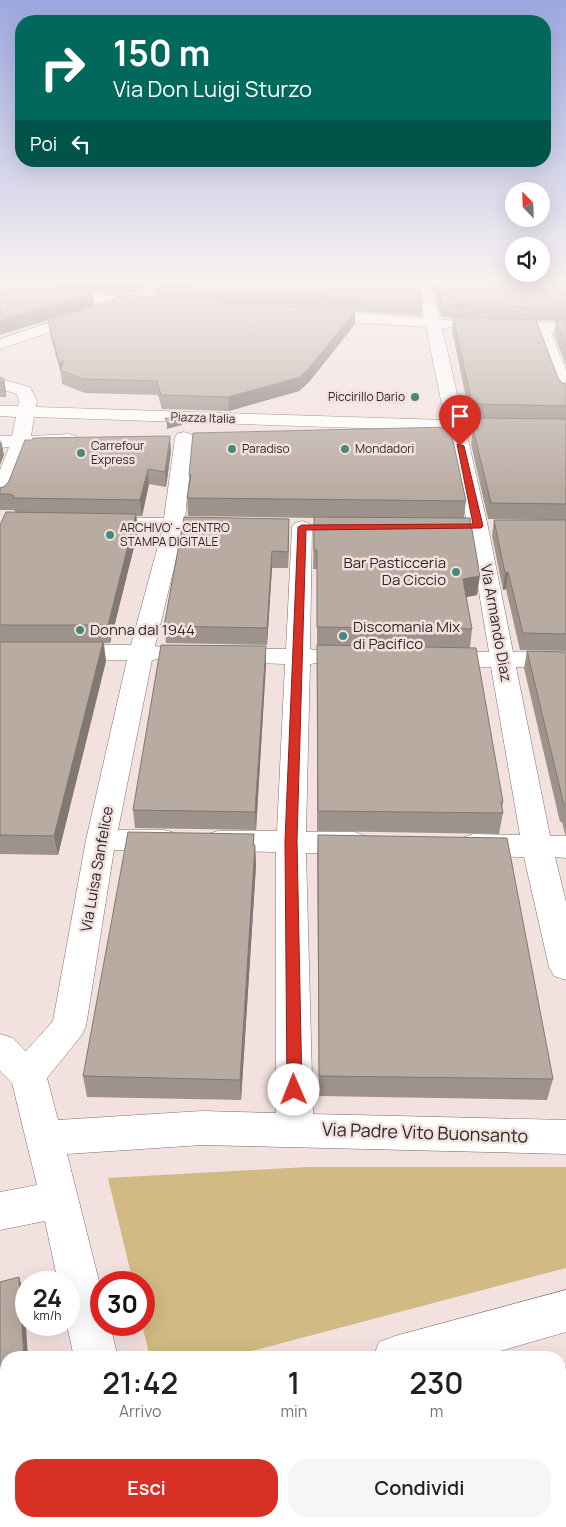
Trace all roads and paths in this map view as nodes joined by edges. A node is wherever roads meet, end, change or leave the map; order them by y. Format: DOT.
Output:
graph roads {
  1 [pos="439,350"];
  2 [pos="549,350"];
  3 [pos="0,384"];
  4 [pos="566,391"];
  5 [pos="0,411"];
  6 [pos="26,412"];
  7 [pos="405,425"];
  8 [pos="455,426"];
  9 [pos="492,426"];
  10 [pos="281,437"];
  11 [pos="184,438"];
  12 [pos="88,439"];
  13 [pos="21,440"];
  14 [pos="0,442"];
  15 [pos="0,496"];
  16 [pos="77,523"];
  17 [pos="174,525"];
  18 [pos="213,525"];
  19 [pos="302,527"];
  20 [pos="0,652"];
  21 [pos="141,652"];
  22 [pos="180,654"];
  23 [pos="209,654"];
  24 [pos="297,656"];
  25 [pos="336,657"];
  26 [pos="414,658"];
  27 [pos="502,660"];
  28 [pos="566,660"];
  29 [pos="101,840"];
  30 [pos="291,841"];
  31 [pos="380,843"];
  32 [pos="449,845"];
  33 [pos="537,846"];
  34 [pos="566,847"];
  35 [pos="566,967"];
  36 [pos="0,1049"];
  37 [pos="28,1075"];
  38 [pos="295,1129"];
  39 [pos="566,1137"];
  40 [pos="44,1138"];
  41 [pos="60,1199"];
  42 [pos="0,1211"];
  43 [pos="566,1311"];
  44 [pos="94,1351"];
  45 [pos="420,1351"];
  1 -- 8 [label="street, Via Armando Diaz"];
  2 -- 4 [label="street"];
  3 -- 6 [label="street"];
  5 -- 6 [label="street, Piazza Italia"];
  6 -- 7 [label="street, Piazza Italia"];
  6 -- 13 [label="street"];
  7 -- 8 [label="street, Piazza Italia"];
  7 -- 10 [label="street, Piazza Italia"];
  8 -- 9 [label="street, Piazza Italia"];
  8 -- 27 [label="street, Via Armando Diaz"];
  11 -- 17 [label="street, Via Luisa Sanfelice"];
  12 -- 13 [label="street"];
  13 -- 14 [label="street"];
  13 -- 15 [label="street"];
  16 -- 17 [label="street"];
  17 -- 18 [label="street"];
  17 -- 21 [label="street, Via Luisa Sanfelice"];
  19 -- 24 [label="street"];
  20 -- 21 [label="street"];
  21 -- 22 [label="street"];
  21 -- 29 [label="street, Via Luisa Sanfelice"];
  23 -- 24 [label="street"];
  24 -- 25 [label="street"];
  24 -- 30 [label="street"];
  26 -- 27 [label="street"];
  27 -- 28 [label="street"];
  27 -- 33 [label="street, Via Armando Diaz"];
  29 -- 30 [label="street"];
  29 -- 37 [label="street, Via Luisa Sanfelice"];
  30 -- 31 [label="street"];
  30 -- 38 [label="street"];
  32 -- 33 [label="street"];
  33 -- 34 [label="street"];
  33 -- 35 [label="street, Via Armando Diaz"];
  36 -- 37 [label="street"];
  37 -- 40 [label="street"];
  38 -- 39 [label="street, Via Padre Vito Buonsanto"];
  38 -- 40 [label="street, Via Padre Vito Buonsanto"];
  40 -- 41 [label="street"];
  41 -- 42 [label="street"];
  41 -- 44 [label="street"];
  43 -- 45 [label="street"];
}
